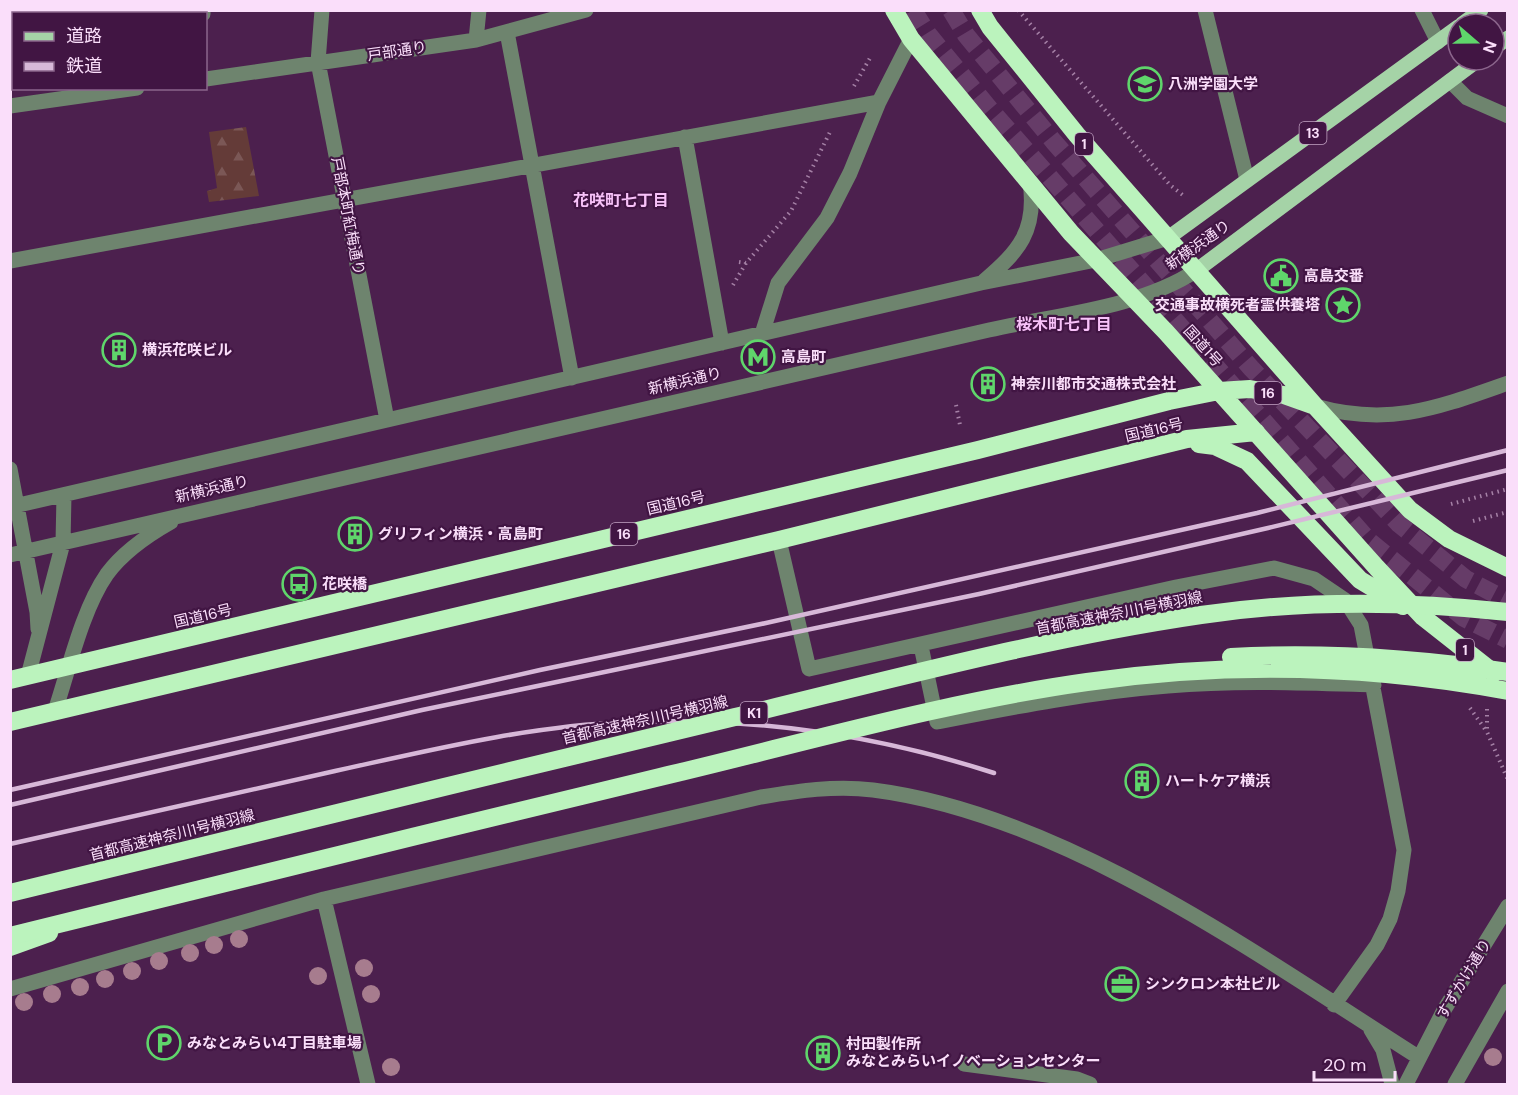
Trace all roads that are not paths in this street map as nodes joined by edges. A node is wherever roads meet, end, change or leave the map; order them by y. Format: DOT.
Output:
graph roads {
  1 [pos="322,10"];
  2 [pos="479,10"];
  3 [pos="586,10"];
  4 [pos="894,10"];
  5 [pos="980,10"];
  6 [pos="1205,10"];
  7 [pos="1422,10"];
  8 [pos="507,32"];
  9 [pos="1446,36"];
  10 [pos="911,39"];
  11 [pos="476,40"];
  12 [pos="1438,42"];
  13 [pos="318,63"];
  14 [pos="1462,72"];
  15 [pos="207,79"];
  16 [pos="1450,81"];
  17 [pos="112,90"];
  18 [pos="63,94"];
  19 [pos="879,102"];
  20 [pos="10,106"];
  21 [pos="1508,116"];
  22 [pos="685,136"];
  23 [pos="533,164"];
  24 [pos="1029,180"];
  25 [pos="1247,180"];
  26 [pos="344,198"];
  27 [pos="1168,238"];
  28 [pos="1096,260"];
  29 [pos="10,261"];
  30 [pos="1197,270"];
  31 [pos="981,283"];
  32 [pos="1136,300"];
  33 [pos="762,334"];
  34 [pos="722,343"];
  35 [pos="572,378"];
  36 [pos="1508,383"];
  37 [pos="1219,391"];
  38 [pos="1315,406"];
  39 [pos="387,420"];
  40 [pos="1256,432"];
  41 [pos="1161,446"];
  42 [pos="10,470"];
  43 [pos="64,495"];
  44 [pos="14,507"];
  45 [pos="184,514"];
  46 [pos="779,540"];
  47 [pos="63,543"];
  48 [pos="26,552"];
  49 [pos="10,555"];
  50 [pos="1508,568"];
  51 [pos="1508,612"];
  52 [pos="1423,617"];
  53 [pos="38,645"];
  54 [pos="921,646"];
  55 [pos="70,666"];
  56 [pos="1508,672"];
  57 [pos="19,678"];
  58 [pos="1085,682"];
  59 [pos="1508,684"];
  60 [pos="1374,685"];
  61 [pos="1508,691"];
  62 [pos="55,711"];
  63 [pos="10,722"];
  64 [pos="10,893"];
  65 [pos="324,899"];
  66 [pos="1508,906"];
  67 [pos="116,909"];
  68 [pos="10,936"];
  69 [pos="10,947"];
  70 [pos="10,989"];
  71 [pos="1508,991"];
  72 [pos="1334,1005"];
  73 [pos="1368,1025"];
  74 [pos="1418,1057"];
  75 [pos="964,1064"];
  76 [pos="368,1084"];
  77 [pos="1090,1084"];
  78 [pos="1392,1084"];
  79 [pos="1406,1084"];
  80 [pos="1455,1084"];
  1 -- 13 [label="street, 戸部本町紅梅通り"];
  2 -- 11 [label="street"];
  3 -- 8 [label="street, 戸部通り"];
  4 -- 10 [label="highway, 国道1号 / 1"];
  5 -- 27 [label="highway, 1"];
  6 -- 25 [label="street"];
  7 -- 12 [label="street"];
  8 -- 11 [label="street, 戸部通り"];
  8 -- 23 [label="street"];
  9 -- 12 [label="main road, 新横浜通り / 13"];
  10 -- 19 [label="street"];
  10 -- 24 [label="highway, 国道1号 / 1"];
  11 -- 13 [label="street, 戸部通り"];
  12 -- 25 [label="main road, 新横浜通り / 13"];
  13 -- 15 [label="street, 戸部通り"];
  13 -- 26 [label="street, 戸部本町紅梅通り"];
  14 -- 16 [label="main road, 新横浜通り"];
  16 -- 21 [label="street"];
  16 -- 30 [label="main road, 新横浜通り"];
  17 -- 18 [label="street"];
  18 -- 20 [label="street"];
  19 -- 22 [label="street"];
  19 -- 33 [label="street"];
  22 -- 23 [label="street"];
  22 -- 34 [label="street"];
  23 -- 26 [label="street"];
  23 -- 35 [label="street"];
  24 -- 28 [label="highway, 国道1号 / 1"];
  24 -- 31 [label="street"];
  25 -- 27 [label="main road, 新横浜通り / 13"];
  26 -- 29 [label="street"];
  26 -- 39 [label="street, 戸部本町紅梅通り"];
  27 -- 28 [label="street, 新横浜通り"];
  27 -- 30 [label="highway, 1"];
  28 -- 31 [label="street, 新横浜通り"];
  28 -- 32 [label="highway, 国道1号 / 1"];
  30 -- 32 [label="street, 新横浜通り"];
  30 -- 38 [label="highway, 1"];
  31 -- 33 [label="street, 新横浜通り"];
  32 -- 37 [label="highway, 国道1号 / 1"];
  32 -- 45 [label="street, 新横浜通り"];
  33 -- 34 [label="street, 新横浜通り"];
  34 -- 35 [label="street, 新横浜通り"];
  35 -- 39 [label="street, 新横浜通り"];
  36 -- 38 [label="street"];
  37 -- 38 [label="highway, 国道16号 / 16"];
  37 -- 40 [label="highway, 国道1号 / 1"];
  37 -- 55 [label="highway, 国道16号 / 16"];
  38 -- 50 [label="highway, 1"];
  39 -- 43 [label="street, 新横浜通り"];
  40 -- 41 [label="highway, 国道16号"];
  40 -- 52 [label="highway, 国道1号 / 1"];
  41 -- 46 [label="highway, 国道16号"];
  41 -- 52 [label="highway"];
  42 -- 44 [label="street"];
  43 -- 44 [label="street, 新横浜通り"];
  43 -- 47 [label="street"];
  44 -- 48 [label="street"];
  45 -- 47 [label="street, 新横浜通り"];
  45 -- 55 [label="street"];
  46 -- 54 [label="street"];
  46 -- 62 [label="highway, 国道16号"];
  47 -- 48 [label="street, 新横浜通り"];
  47 -- 53 [label="street"];
  48 -- 49 [label="street, 新横浜通り"];
  48 -- 53 [label="street"];
  51 -- 64 [label="highway, 首都高速神奈川1号横羽線 / K1, bridge"];
  52 -- 59 [label="highway, 国道1号 / 1"];
  53 -- 57 [label="street"];
  54 -- 60 [label="street"];
  54 -- 60 [label="street"];
  55 -- 57 [label="highway, 国道16号 / 16"];
  55 -- 62 [label="street"];
  56 -- 58 [label="highway, bridge"];
  58 -- 61 [label="highway, bridge"];
  58 -- 67 [label="highway, bridge"];
  60 -- 72 [label="street"];
  62 -- 63 [label="highway, 国道16号"];
  65 -- 70 [label="street"];
  65 -- 72 [label="street"];
  65 -- 76 [label="street"];
  66 -- 74 [label="street, すずかけ通り"];
  67 -- 68 [label="highway, bridge"];
  67 -- 69 [label="highway, bridge"];
  71 -- 80 [label="street"];
  72 -- 73 [label="street"];
  73 -- 74 [label="street"];
  73 -- 78 [label="street"];
  74 -- 79 [label="street, すずかけ通り"];
  75 -- 77 [label="street"];
}
